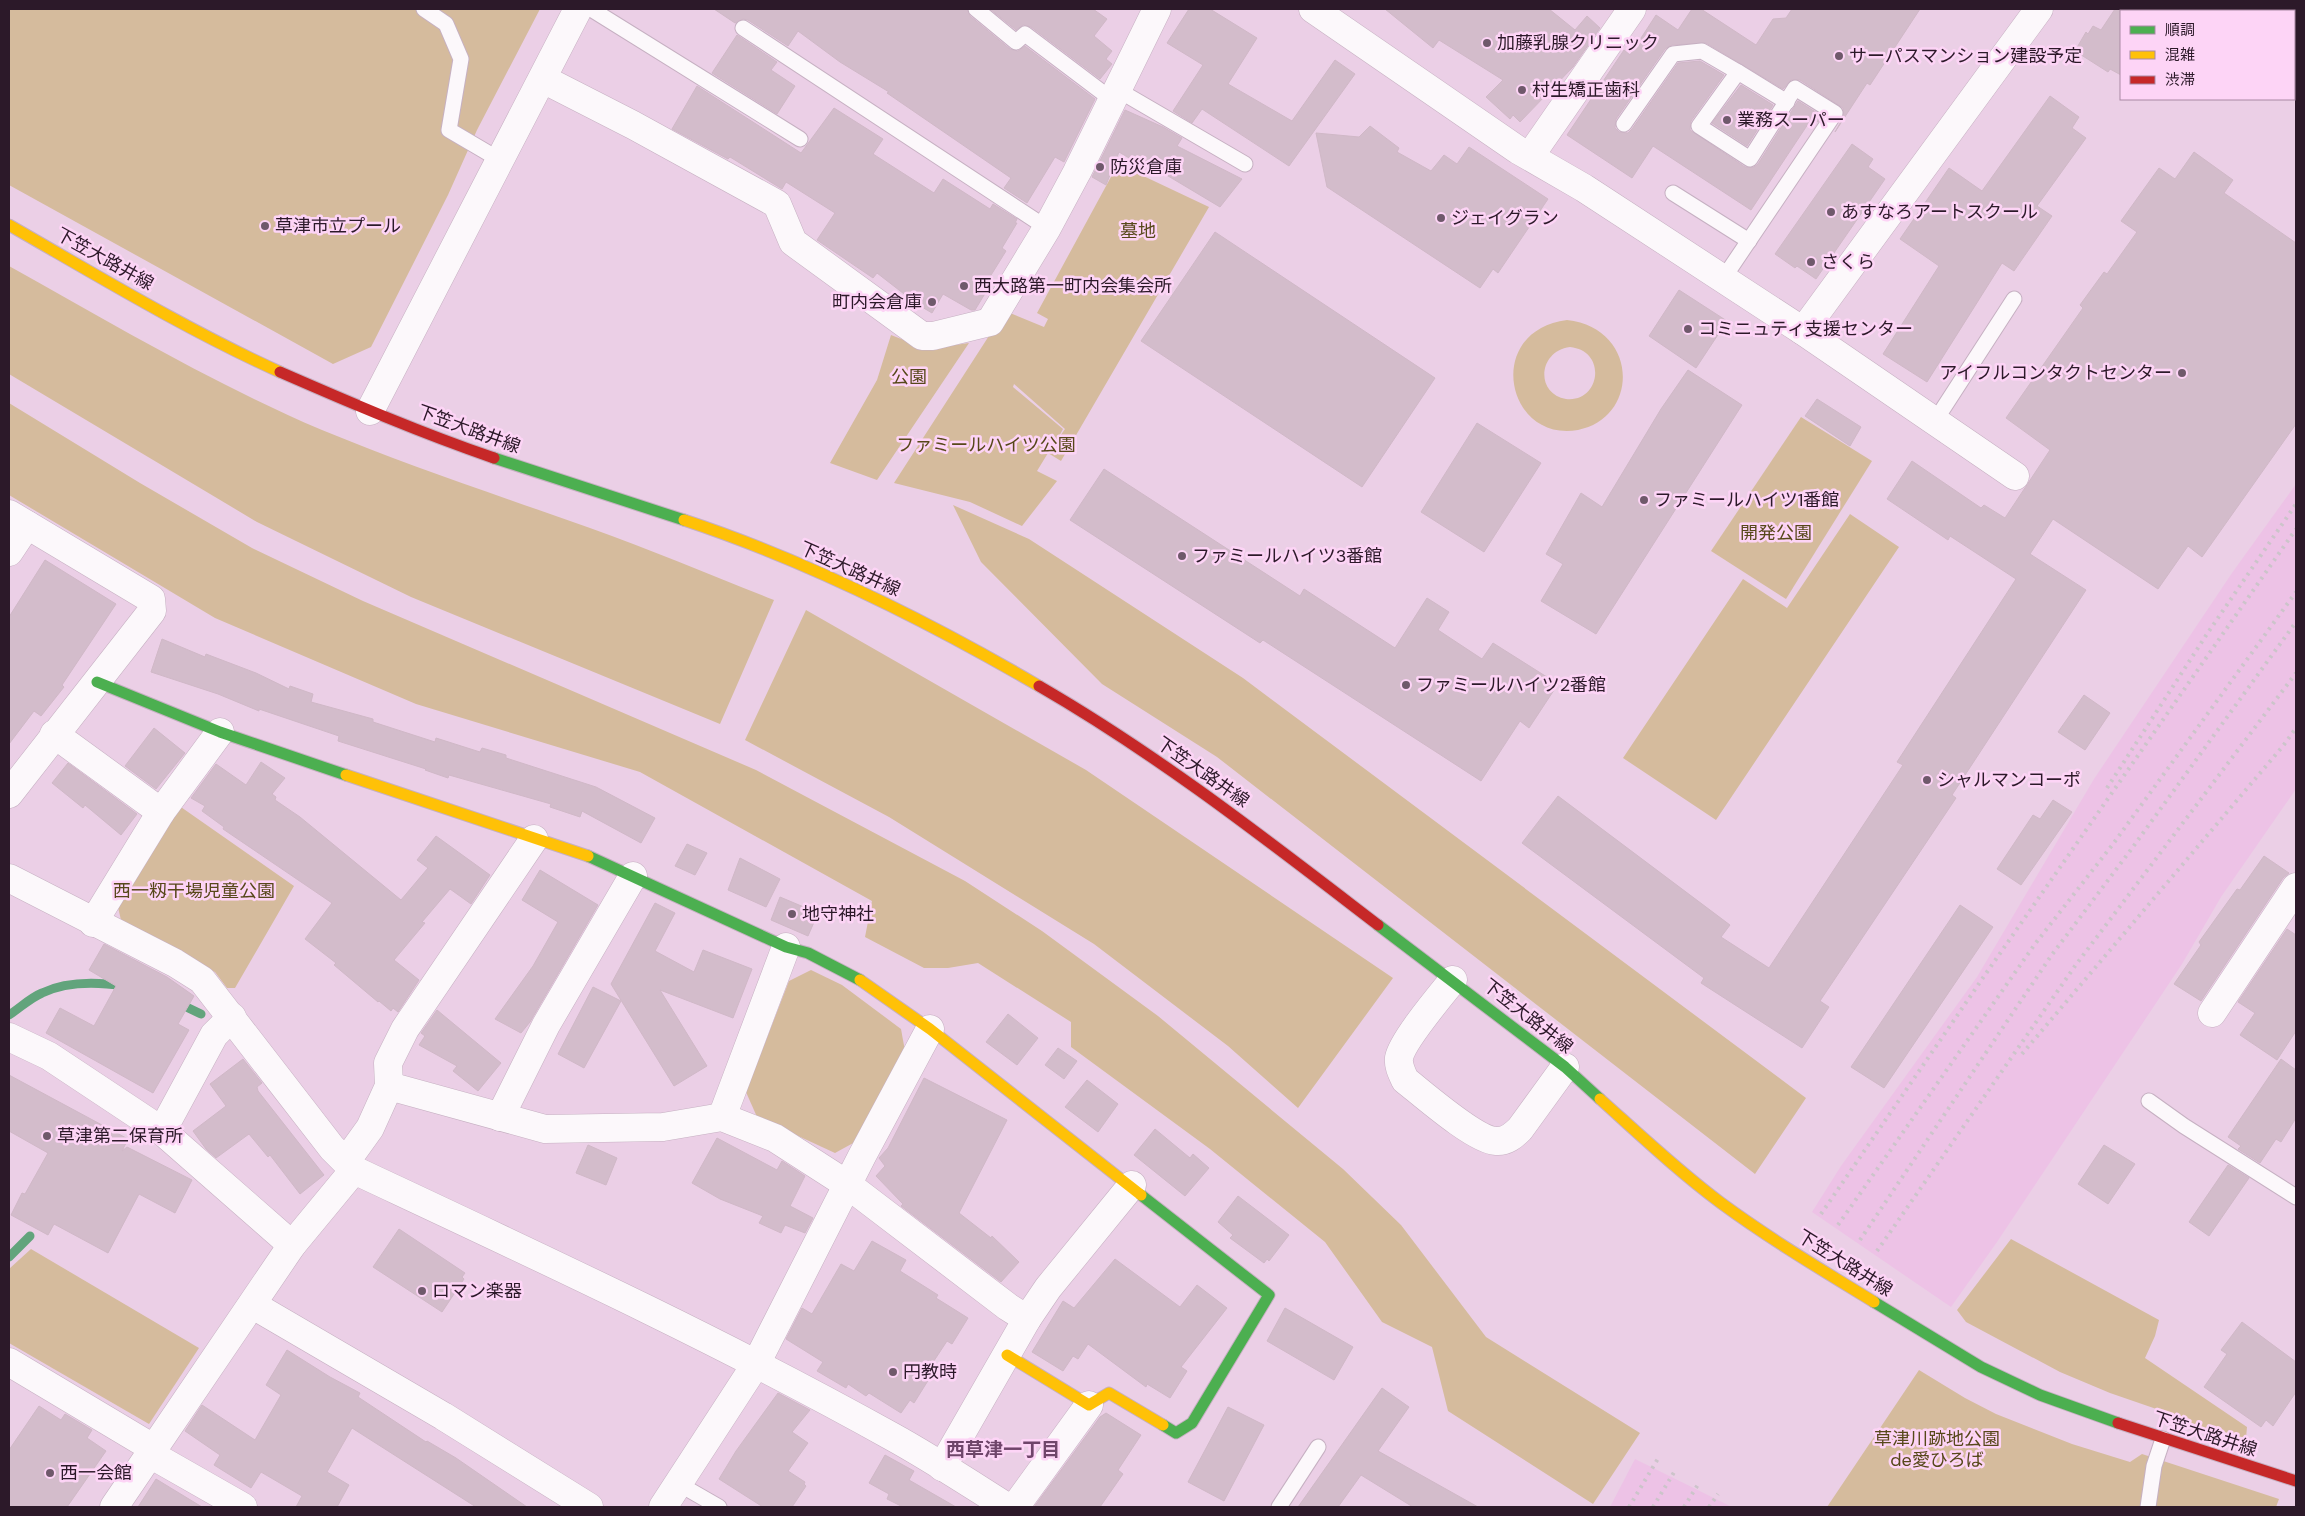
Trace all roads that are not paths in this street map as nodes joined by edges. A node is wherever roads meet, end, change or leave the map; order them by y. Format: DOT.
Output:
graph roads {
  1 [pos="424,9"];
  2 [pos="578,9"];
  3 [pos="591,9"];
  4 [pos="976,9"];
  5 [pos="1157,9"];
  6 [pos="1314,9"];
  7 [pos="1632,9"];
  8 [pos="2039,9"];
  9 [pos="743,28"];
  10 [pos="1738,72"];
  11 [pos="543,79"];
  12 [pos="1115,94"];
  13 [pos="1787,102"];
  14 [pos="1624,124"];
  15 [pos="800,139"];
  16 [pos="1530,156"];
  17 [pos="500,160"];
  18 [pos="1245,164"];
  19 [pos="1673,193"];
  20 [pos="9,224"];
  21 [pos="1047,228"];
  22 [pos="1749,241"];
  23 [pos="1723,280"];
  24 [pos="2014,298"];
  25 [pos="1803,331"];
  26 [pos="370,411"];
  27 [pos="1934,421"];
  28 [pos="2015,476"];
  29 [pos="18,519"];
  30 [pos="9,552"];
  31 [pos="97,682"];
  32 [pos="220,732"];
  33 [pos="54,734"];
  34 [pos="9,794"];
  35 [pos="161,812"];
  36 [pos="534,839"];
  37 [pos="633,876"];
  38 [pos="9,878"];
  39 [pos="2296,887"];
  40 [pos="93,923"];
  41 [pos="803,947"];
  42 [pos="1453,980"];
  43 [pos="2212,1012"];
  44 [pos="232,1017"];
  45 [pos="930,1029"];
  46 [pos="9,1037"];
  47 [pos="1565,1067"];
  48 [pos="389,1086"];
  49 [pos="2149,1101"];
  50 [pos="500,1117"];
  51 [pos="722,1117"];
  52 [pos="162,1131"];
  53 [pos="350,1165"];
  54 [pos="848,1186"];
  55 [pos="1132,1186"];
  56 [pos="2296,1197"];
  57 [pos="292,1245"];
  58 [pos="253,1305"];
  59 [pos="1027,1319"];
  60 [pos="1007,1355"];
  61 [pos="9,1362"];
  62 [pos="756,1364"];
  63 [pos="1089,1405"];
  64 [pos="2163,1439"];
  65 [pos="1318,1447"];
  66 [pos="152,1451"];
  67 [pos="942,1467"];
  68 [pos="2296,1481"];
  69 [pos="678,1484"];
  70 [pos="114,1507"];
  71 [pos="243,1507"];
  72 [pos="589,1507"];
  73 [pos="663,1507"];
  74 [pos="719,1507"];
  75 [pos="1007,1507"];
  76 [pos="1015,1507"];
  77 [pos="1279,1507"];
  78 [pos="2148,1507"];
  1 -- 17 [label="lane"];
  2 -- 11 [label="street"];
  3 -- 15 [label="lane"];
  4 -- 12 [label="lane"];
  5 -- 12 [label="street"];
  6 -- 16 [label="street"];
  7 -- 16 [label="street"];
  8 -- 25 [label="street"];
  9 -- 21 [label="lane"];
  10 -- 13 [label="lane"];
  10 -- 13 [label="lane"];
  10 -- 14 [label="lane"];
  11 -- 17 [label="street"];
  11 -- 21 [label="street"];
  12 -- 18 [label="lane"];
  12 -- 21 [label="street"];
  13 -- 22 [label="lane"];
  16 -- 23 [label="street"];
  17 -- 26 [label="street"];
  19 -- 22 [label="lane"];
  20 -- 26 [label="main road, 下笠大路井線"];
  22 -- 23 [label="lane"];
  23 -- 25 [label="street"];
  24 -- 27 [label="lane"];
  25 -- 27 [label="street"];
  26 -- 42 [label="main road, 下笠大路井線"];
  27 -- 28 [label="street"];
  29 -- 30 [label="street"];
  29 -- 31 [label="street"];
  31 -- 32 [label="main road"];
  31 -- 33 [label="street"];
  32 -- 35 [label="street"];
  32 -- 36 [label="main road"];
  33 -- 34 [label="street"];
  33 -- 35 [label="street"];
  35 -- 40 [label="street"];
  36 -- 37 [label="main road"];
  36 -- 48 [label="street"];
  37 -- 41 [label="main road"];
  37 -- 50 [label="street"];
  38 -- 40 [label="street"];
  39 -- 43 [label="street"];
  40 -- 44 [label="street"];
  41 -- 45 [label="main road"];
  41 -- 51 [label="street"];
  42 -- 47 [label="main road, 下笠大路井線"];
  42 -- 47 [label="street"];
  44 -- 52 [label="street"];
  44 -- 53 [label="street"];
  45 -- 54 [label="street"];
  45 -- 55 [label="main road"];
  46 -- 52 [label="street"];
  47 -- 64 [label="main road, 下笠大路井線"];
  48 -- 50 [label="street"];
  48 -- 53 [label="street"];
  49 -- 56 [label="lane"];
  50 -- 51 [label="street"];
  51 -- 54 [label="street"];
  52 -- 57 [label="street"];
  53 -- 57 [label="street"];
  53 -- 62 [label="street"];
  54 -- 59 [label="street"];
  54 -- 62 [label="street"];
  55 -- 59 [label="street"];
  55 -- 63 [label="main road"];
  57 -- 58 [label="street"];
  58 -- 66 [label="street"];
  58 -- 72 [label="street"];
  59 -- 60 [label="street"];
  60 -- 63 [label="main road"];
  60 -- 67 [label="street"];
  61 -- 66 [label="street"];
  62 -- 67 [label="street"];
  62 -- 69 [label="street"];
  63 -- 76 [label="street"];
  64 -- 68 [label="main road, 下笠大路井線"];
  64 -- 78 [label="lane"];
  65 -- 77 [label="lane"];
  66 -- 70 [label="street"];
  66 -- 71 [label="street"];
  67 -- 75 [label="street"];
  69 -- 73 [label="street"];
  69 -- 74 [label="lane"];
}
